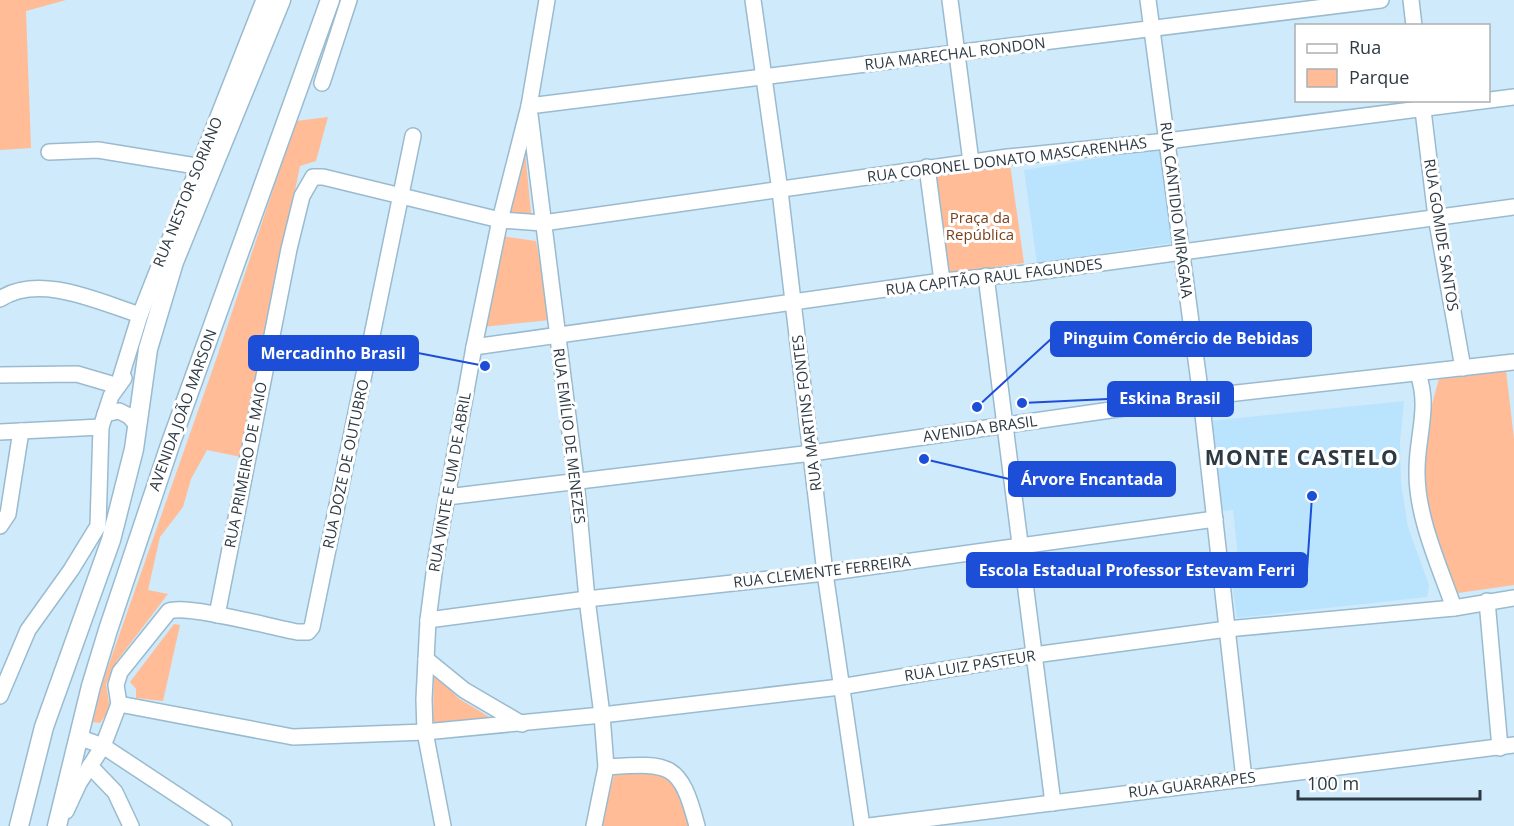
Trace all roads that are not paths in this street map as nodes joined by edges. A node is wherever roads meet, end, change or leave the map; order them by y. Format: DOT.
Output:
graph roads {
  1 [pos="264,0"];
  2 [pos="281,0"];
  3 [pos="330,0"];
  4 [pos="349,0"];
  5 [pos="547,0"];
  6 [pos="753,0"];
  7 [pos="950,0"];
  8 [pos="1148,0"];
  9 [pos="1381,0"];
  10 [pos="1412,0"];
  11 [pos="1414,24"];
  12 [pos="1152,28"];
  13 [pos="956,54"];
  14 [pos="763,78"];
  15 [pos="322,83"];
  16 [pos="1514,97"];
  17 [pos="1490,99"];
  18 [pos="1457,102"];
  19 [pos="1423,105"];
  20 [pos="529,106"];
  21 [pos="413,136"];
  22 [pos="1167,141"];
  23 [pos="50,152"];
  24 [pos="971,162"];
  25 [pos="196,166"];
  26 [pos="927,167"];
  27 [pos="313,177"];
  28 [pos="780,190"];
  29 [pos="402,196"];
  30 [pos="1514,207"];
  31 [pos="1436,216"];
  32 [pos="500,220"];
  33 [pos="543,223"];
  34 [pos="1181,253"];
  35 [pos="986,276"];
  36 [pos="942,281"];
  37 [pos="0,299"];
  38 [pos="794,304"];
  39 [pos="140,315"];
  40 [pos="556,336"];
  41 [pos="474,347"];
  42 [pos="148,349"];
  43 [pos="1513,362"];
  44 [pos="1463,369"];
  45 [pos="1418,374"];
  46 [pos="0,375"];
  47 [pos="1514,378"];
  48 [pos="118,386"];
  49 [pos="1201,398"];
  50 [pos="103,421"];
  51 [pos="137,425"];
  52 [pos="1005,426"];
  53 [pos="21,431"];
  54 [pos="0,432"];
  55 [pos="812,453"];
  56 [pos="576,480"];
  57 [pos="447,497"];
  58 [pos="1215,519"];
  59 [pos="0,526"];
  60 [pos="1020,545"];
  61 [pos="825,573"];
  62 [pos="1514,598"];
  63 [pos="587,599"];
  64 [pos="1487,601"];
  65 [pos="1454,608"];
  66 [pos="217,615"];
  67 [pos="428,620"];
  68 [pos="1227,629"];
  69 [pos="1034,656"];
  70 [pos="426,659"];
  71 [pos="4,672"];
  72 [pos="840,687"];
  73 [pos="0,696"];
  74 [pos="119,704"];
  75 [pos="602,716"];
  76 [pos="522,724"];
  77 [pos="425,732"];
  78 [pos="78,737"];
  79 [pos="103,746"];
  80 [pos="1507,747"];
  81 [pos="90,766"];
  82 [pos="606,767"];
  83 [pos="1244,779"];
  84 [pos="1053,803"];
  85 [pos="19,826"];
  86 [pos="58,826"];
  87 [pos="131,826"];
  88 [pos="224,826"];
  89 [pos="443,826"];
  90 [pos="594,826"];
  91 [pos="697,826"];
  92 [pos="862,826"];
  93 [pos="870,826"];
  1 -- 25 [label="street, RUA NESTOR SORIANO"];
  2 -- 42 [label="main road, AVENIDA JOÃO MARSON"];
  3 -- 78 [label="main road, AVENIDA JOÃO MARSON"];
  4 -- 15 [label="street"];
  5 -- 20 [label="street, RUA VINTE E UM DE ABRIL"];
  6 -- 14 [label="street, RUA MARTINS FONTES"];
  7 -- 13 [label="street"];
  8 -- 12 [label="street, RUA CANTIDIO MIRAGAIA"];
  9 -- 12 [label="street, RUA MARECHAL RONDON"];
  10 -- 11 [label="street"];
  12 -- 13 [label="street, RUA MARECHAL RONDON"];
  12 -- 22 [label="street, RUA CANTIDIO MIRAGAIA"];
  13 -- 14 [label="street, RUA MARECHAL RONDON"];
  13 -- 24 [label="street"];
  14 -- 20 [label="street, RUA MARECHAL RONDON"];
  14 -- 28 [label="street, RUA MARTINS FONTES"];
  16 -- 17 [label="street, RUA CORONEL DONATO MASCARENHAS"];
  18 -- 19 [label="street, RUA CORONEL DONATO MASCARENHAS"];
  19 -- 22 [label="street, RUA CORONEL DONATO MASCARENHAS"];
  19 -- 31 [label="street, RUA GOMIDE SANTOS"];
  20 -- 32 [label="street, RUA VINTE E UM DE ABRIL"];
  20 -- 33 [label="street, RUA EMÍLIO DE MENEZES"];
  21 -- 29 [label="street, RUA DOZE DE OUTUBRO"];
  22 -- 24 [label="street, RUA CORONEL DONATO MASCARENHAS"];
  22 -- 34 [label="street, RUA CANTIDIO MIRAGAIA"];
  23 -- 25 [label="street"];
  24 -- 26 [label="street, RUA CORONEL DONATO MASCARENHAS"];
  25 -- 39 [label="street, RUA NESTOR SORIANO"];
  26 -- 28 [label="street, RUA CORONEL DONATO MASCARENHAS"];
  26 -- 36 [label="street"];
  27 -- 29 [label="street, RUA CORONEL DONATO MASCARENHAS"];
  27 -- 66 [label="street, RUA PRIMEIRO DE MAIO"];
  28 -- 33 [label="street, RUA CORONEL DONATO MASCARENHAS"];
  28 -- 38 [label="street, RUA MARTINS FONTES"];
  29 -- 32 [label="street, RUA CORONEL DONATO MASCARENHAS"];
  29 -- 66 [label="street, RUA DOZE DE OUTUBRO"];
  30 -- 31 [label="street, RUA CAPITÃO RAUL FAGUNDES"];
  31 -- 34 [label="street, RUA CAPITÃO RAUL FAGUNDES"];
  31 -- 44 [label="street, RUA GOMIDE SANTOS"];
  32 -- 33 [label="street, RUA CORONEL DONATO MASCARENHAS"];
  32 -- 41 [label="street, RUA VINTE E UM DE ABRIL"];
  33 -- 40 [label="street, RUA EMÍLIO DE MENEZES"];
  34 -- 35 [label="street, RUA CAPITÃO RAUL FAGUNDES"];
  34 -- 49 [label="street, RUA CANTIDIO MIRAGAIA"];
  35 -- 36 [label="street, RUA CAPITÃO RAUL FAGUNDES"];
  35 -- 52 [label="street"];
  36 -- 38 [label="street, RUA CAPITÃO RAUL FAGUNDES"];
  37 -- 39 [label="street"];
  38 -- 40 [label="street, RUA CAPITÃO RAUL FAGUNDES"];
  38 -- 55 [label="street, RUA MARTINS FONTES"];
  39 -- 48 [label="street, RUA NESTOR SORIANO"];
  40 -- 41 [label="street, RUA CAPITÃO RAUL FAGUNDES"];
  40 -- 56 [label="street, RUA EMÍLIO DE MENEZES"];
  41 -- 57 [label="street, RUA VINTE E UM DE ABRIL"];
  42 -- 48 [label="street"];
  42 -- 51 [label="main road, AVENIDA JOÃO MARSON"];
  43 -- 44 [label="street, AVENIDA BRASIL"];
  43 -- 47 [label="street"];
  44 -- 45 [label="street, AVENIDA BRASIL"];
  45 -- 49 [label="street, AVENIDA BRASIL"];
  45 -- 65 [label="street"];
  46 -- 48 [label="street"];
  48 -- 50 [label="street"];
  49 -- 52 [label="street, AVENIDA BRASIL"];
  49 -- 58 [label="street, RUA CANTIDIO MIRAGAIA"];
  50 -- 51 [label="street"];
  50 -- 53 [label="street"];
  50 -- 71 [label="street"];
  51 -- 85 [label="main road, AVENIDA JOÃO MARSON"];
  52 -- 55 [label="street, AVENIDA BRASIL"];
  52 -- 60 [label="street"];
  53 -- 54 [label="street"];
  53 -- 59 [label="street"];
  55 -- 56 [label="street, AVENIDA BRASIL"];
  55 -- 61 [label="street, RUA MARTINS FONTES"];
  56 -- 57 [label="street, AVENIDA BRASIL"];
  56 -- 63 [label="street, RUA EMÍLIO DE MENEZES"];
  57 -- 67 [label="street, RUA VINTE E UM DE ABRIL"];
  58 -- 60 [label="street, RUA CLEMENTE FERREIRA"];
  58 -- 68 [label="street, RUA CANTIDIO MIRAGAIA"];
  60 -- 61 [label="street, RUA CLEMENTE FERREIRA"];
  60 -- 69 [label="street"];
  61 -- 63 [label="street, RUA CLEMENTE FERREIRA"];
  61 -- 72 [label="street, RUA MARTINS FONTES"];
  62 -- 64 [label="street, RUA LUIZ PASTEUR"];
  63 -- 67 [label="street, RUA CLEMENTE FERREIRA"];
  63 -- 75 [label="street, RUA EMÍLIO DE MENEZES"];
  64 -- 65 [label="street, RUA LUIZ PASTEUR"];
  64 -- 80 [label="street"];
  65 -- 68 [label="street, RUA LUIZ PASTEUR"];
  66 -- 74 [label="street"];
  67 -- 70 [label="street, RUA VINTE E UM DE ABRIL"];
  68 -- 69 [label="street, RUA LUIZ PASTEUR"];
  68 -- 83 [label="street, RUA CANTIDIO MIRAGAIA"];
  69 -- 72 [label="street, RUA LUIZ PASTEUR"];
  69 -- 84 [label="street"];
  70 -- 76 [label="street"];
  70 -- 77 [label="street, RUA VINTE E UM DE ABRIL"];
  71 -- 73 [label="street"];
  72 -- 75 [label="street, RUA LUIZ PASTEUR"];
  72 -- 92 [label="street, RUA MARTINS FONTES"];
  74 -- 77 [label="street, RUA LUIZ PASTEUR"];
  74 -- 79 [label="street"];
  75 -- 76 [label="street, RUA LUIZ PASTEUR"];
  75 -- 82 [label="street, RUA EMÍLIO DE MENEZES"];
  76 -- 77 [label="street, RUA LUIZ PASTEUR"];
  77 -- 89 [label="street, RUA VINTE E UM DE ABRIL"];
  78 -- 79 [label="street"];
  78 -- 86 [label="main road, AVENIDA JOÃO MARSON"];
  79 -- 81 [label="street"];
  79 -- 88 [label="street"];
  80 -- 83 [label="street, RUA GUARARAPES"];
  81 -- 86 [label="street"];
  81 -- 87 [label="street"];
  82 -- 90 [label="street, RUA EMÍLIO DE MENEZES"];
  82 -- 91 [label="street"];
  83 -- 84 [label="street, RUA GUARARAPES"];
  84 -- 93 [label="street, RUA GUARARAPES"];
}
